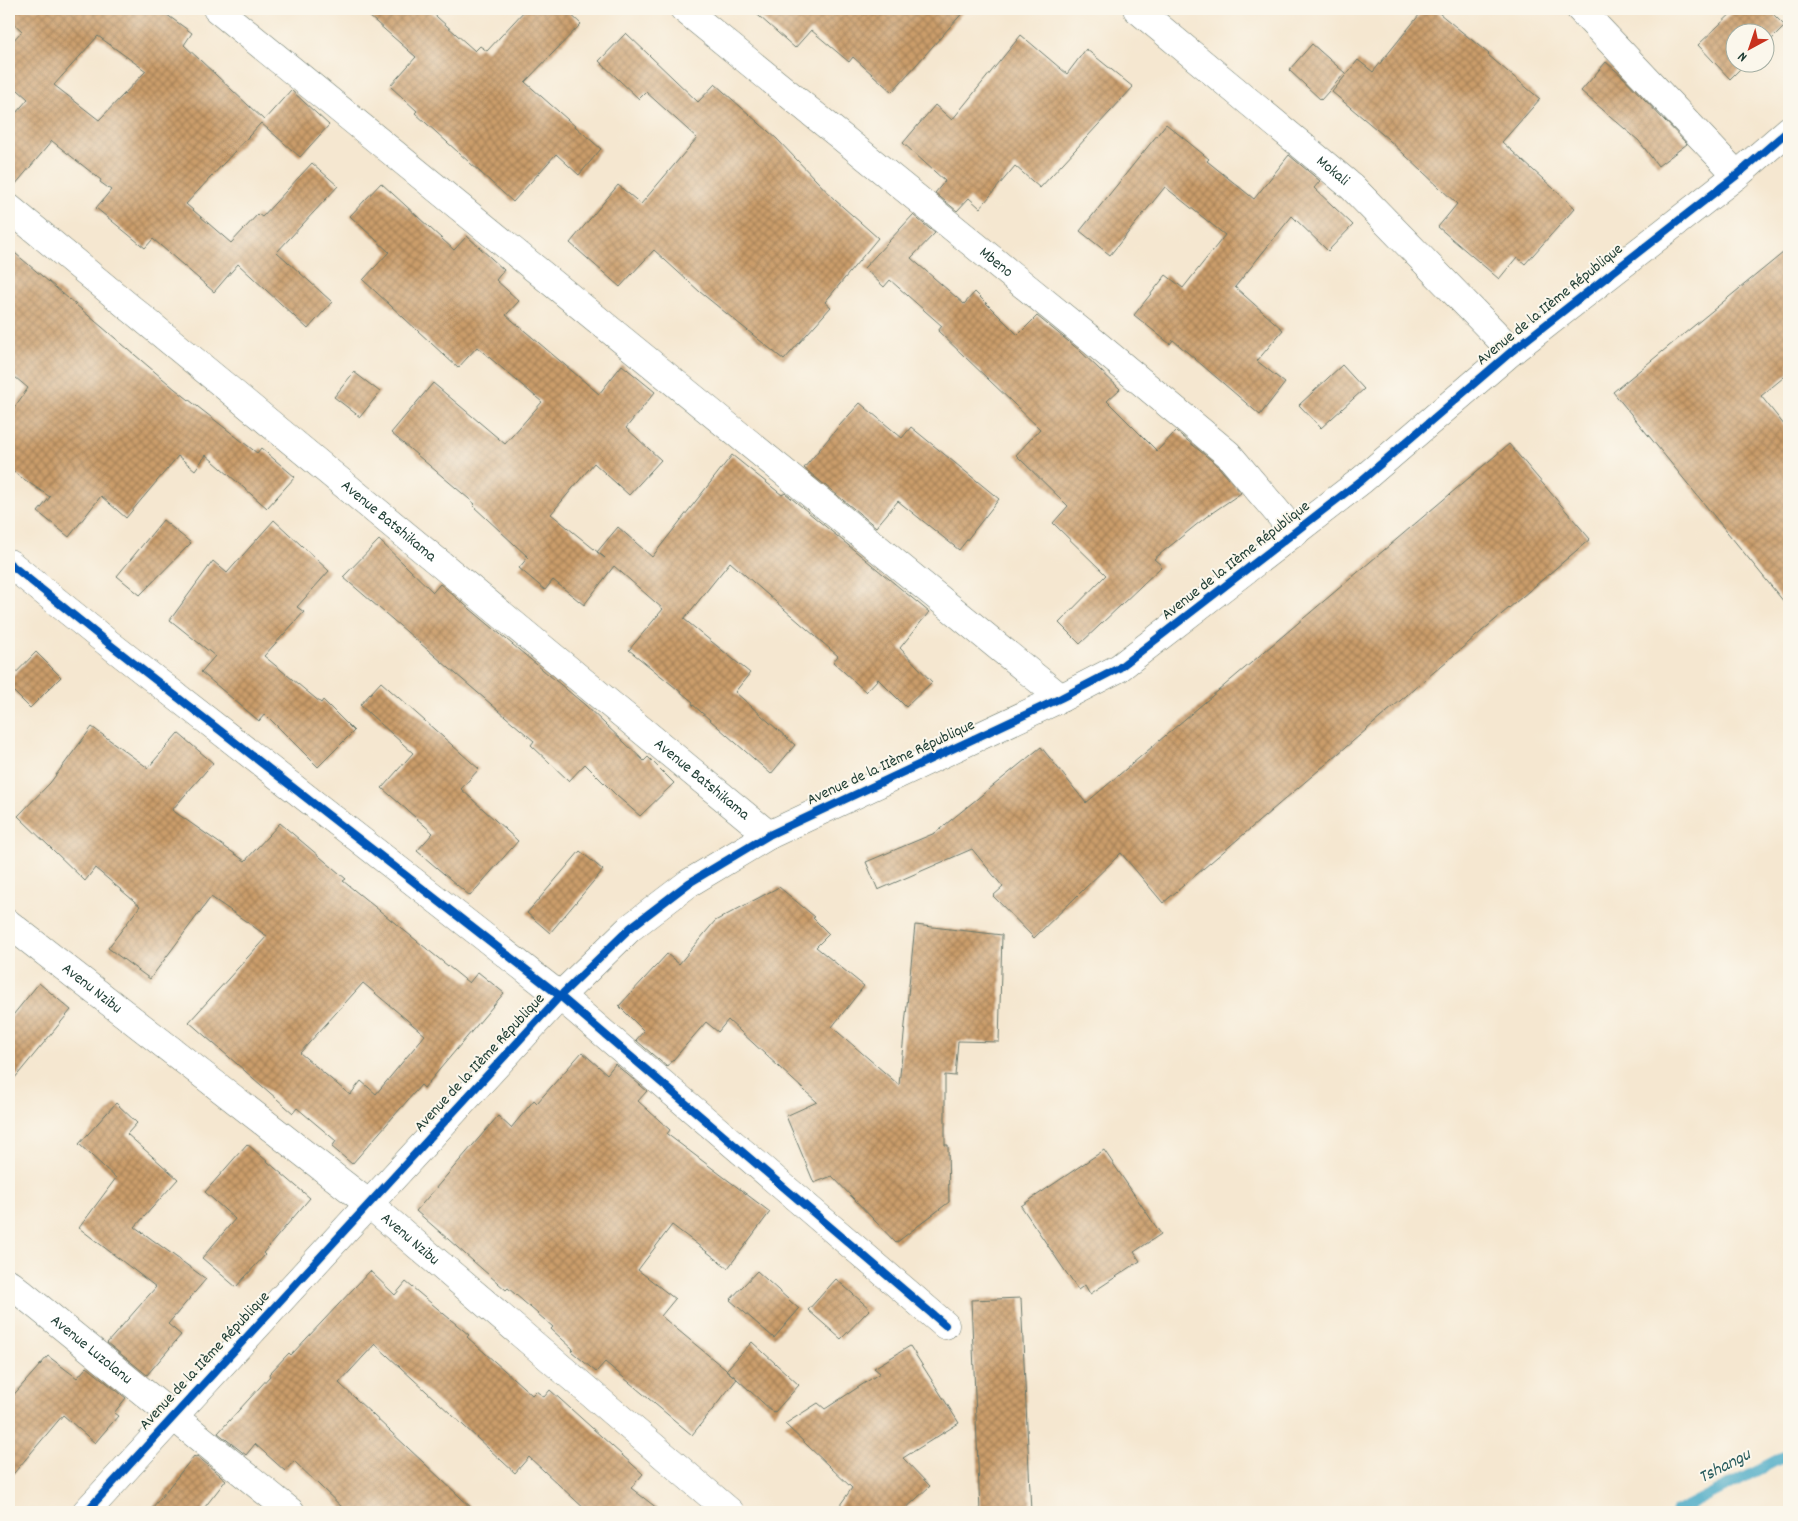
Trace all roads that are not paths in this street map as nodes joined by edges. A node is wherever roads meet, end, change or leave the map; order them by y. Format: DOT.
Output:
graph roads {
  1 [pos="217,9"];
  2 [pos="684,9"];
  3 [pos="1138,9"];
  4 [pos="1580,9"];
  5 [pos="1789,130"];
  6 [pos="1737,175"];
  7 [pos="9,208"];
  8 [pos="1512,351"];
  9 [pos="1295,533"];
  10 [pos="9,563"];
  11 [pos="1061,698"];
  12 [pos="769,835"];
  13 [pos="9,924"];
  14 [pos="560,996"];
  15 [pos="369,1204"];
  16 [pos="9,1283"];
  17 [pos="945,1325"];
  18 [pos="173,1416"];
  19 [pos="86,1512"];
  20 [pos="291,1512"];
  21 [pos="730,1512"];
  1 -- 11 [label="street"];
  2 -- 9 [label="street, Mbeno"];
  3 -- 8 [label="street, Mokali"];
  4 -- 6 [label="street"];
  5 -- 6 [label="street, Avenue de la IIème République"];
  6 -- 8 [label="street, Avenue de la IIème République"];
  7 -- 12 [label="street, Avenue Batshikama"];
  8 -- 9 [label="street, Avenue de la IIème République"];
  9 -- 11 [label="street, Avenue de la IIème République"];
  10 -- 14 [label="street"];
  11 -- 12 [label="street, Avenue de la IIème République"];
  12 -- 14 [label="street, Avenue de la IIème République"];
  13 -- 15 [label="street, Avenu Nzibu"];
  14 -- 15 [label="street, Avenue de la IIème République"];
  14 -- 17 [label="street"];
  15 -- 18 [label="street, Avenue de la IIème République"];
  15 -- 21 [label="street, Avenu Nzibu"];
  16 -- 18 [label="street, Avenue Luzolanu"];
  18 -- 19 [label="street, Avenue de la IIème République"];
  18 -- 20 [label="street, Avenue Luzolanu"];
}
